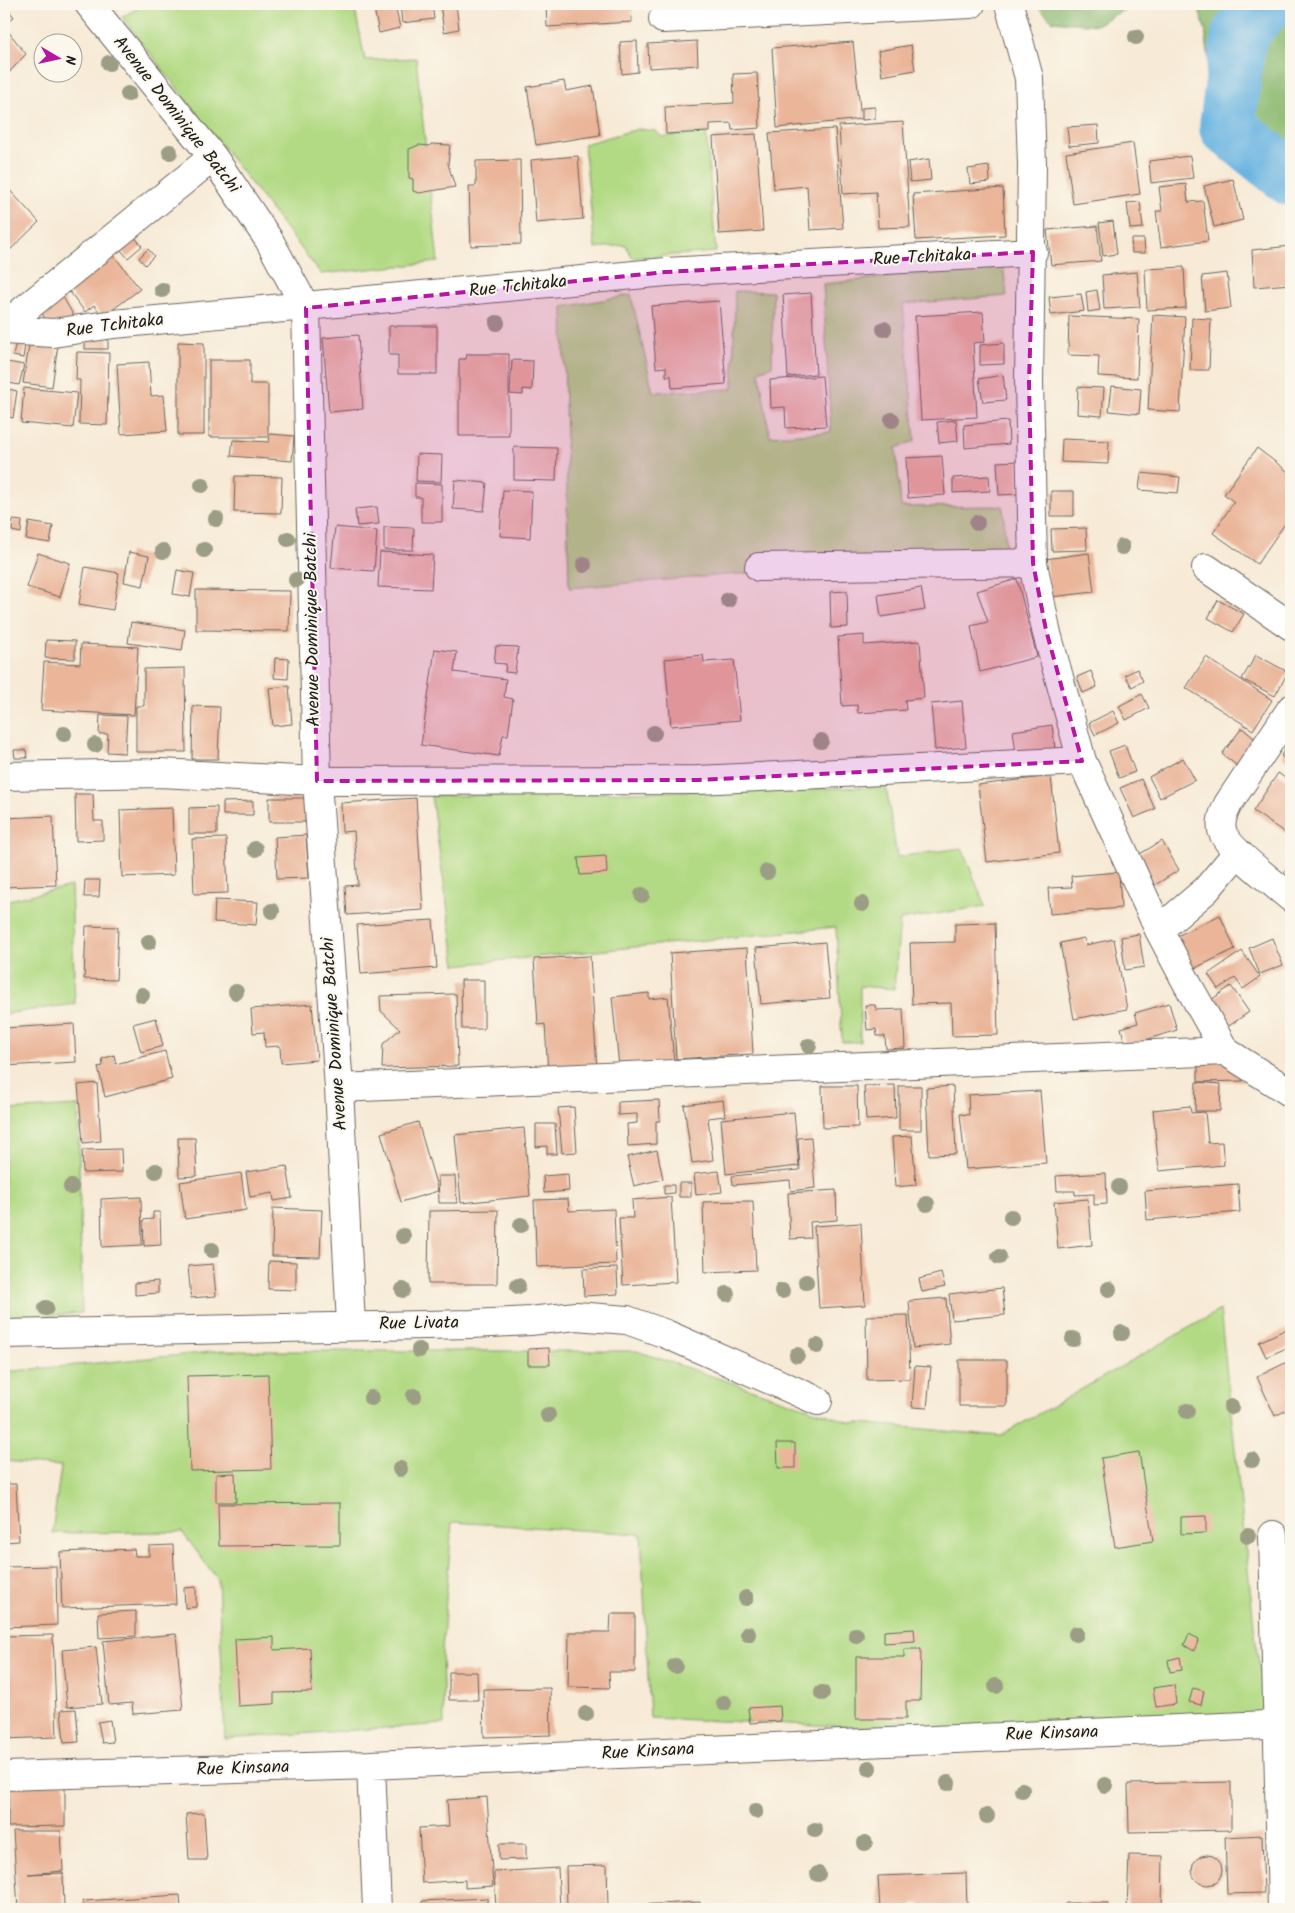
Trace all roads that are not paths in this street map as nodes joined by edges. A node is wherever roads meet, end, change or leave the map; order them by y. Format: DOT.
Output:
graph roads {
  1 [pos="89,4"];
  2 [pos="971,4"];
  3 [pos="1009,4"];
  4 [pos="663,19"];
  5 [pos="213,157"];
  6 [pos="1033,252"];
  7 [pos="306,308"];
  8 [pos="4,328"];
  9 [pos="1033,563"];
  10 [pos="759,567"];
  11 [pos="1206,568"];
  12 [pos="1291,626"];
  13 [pos="1291,709"];
  14 [pos="1082,761"];
  15 [pos="4,776"];
  16 [pos="316,781"];
  17 [pos="1237,853"];
  18 [pos="1291,898"];
  19 [pos="1159,930"];
  20 [pos="1226,1051"];
  21 [pos="339,1088"];
  22 [pos="1291,1093"];
  23 [pos="351,1325"];
  24 [pos="4,1334"];
  25 [pos="818,1402"];
  26 [pos="1273,1535"];
  27 [pos="1284,1724"];
  28 [pos="371,1765"];
  29 [pos="4,1776"];
  30 [pos="377,1909"];
  31 [pos="1282,1909"];
  1 -- 5 [label="street, Avenue Dominique Batchi"];
  2 -- 4 [label="street"];
  3 -- 6 [label="street"];
  5 -- 7 [label="street, Avenue Dominique Batchi"];
  5 -- 8 [label="street"];
  6 -- 7 [label="street, Rue Tchitaka"];
  6 -- 9 [label="street"];
  7 -- 8 [label="street, Rue Tchitaka"];
  7 -- 16 [label="street, Avenue Dominique Batchi"];
  9 -- 10 [label="street"];
  9 -- 14 [label="street"];
  11 -- 12 [label="street"];
  13 -- 17 [label="street"];
  14 -- 16 [label="street"];
  14 -- 19 [label="street"];
  15 -- 16 [label="street"];
  16 -- 21 [label="street, Avenue Dominique Batchi"];
  17 -- 18 [label="street"];
  17 -- 19 [label="street"];
  19 -- 20 [label="street"];
  20 -- 21 [label="street"];
  20 -- 22 [label="street"];
  21 -- 23 [label="street, Avenue Dominique Batchi"];
  23 -- 24 [label="street, Rue Livata"];
  23 -- 25 [label="street, Rue Livata"];
  26 -- 27 [label="street"];
  27 -- 28 [label="street, Rue Kinsana"];
  27 -- 31 [label="street"];
  28 -- 29 [label="street, Rue Kinsana"];
  28 -- 30 [label="street"];
}
